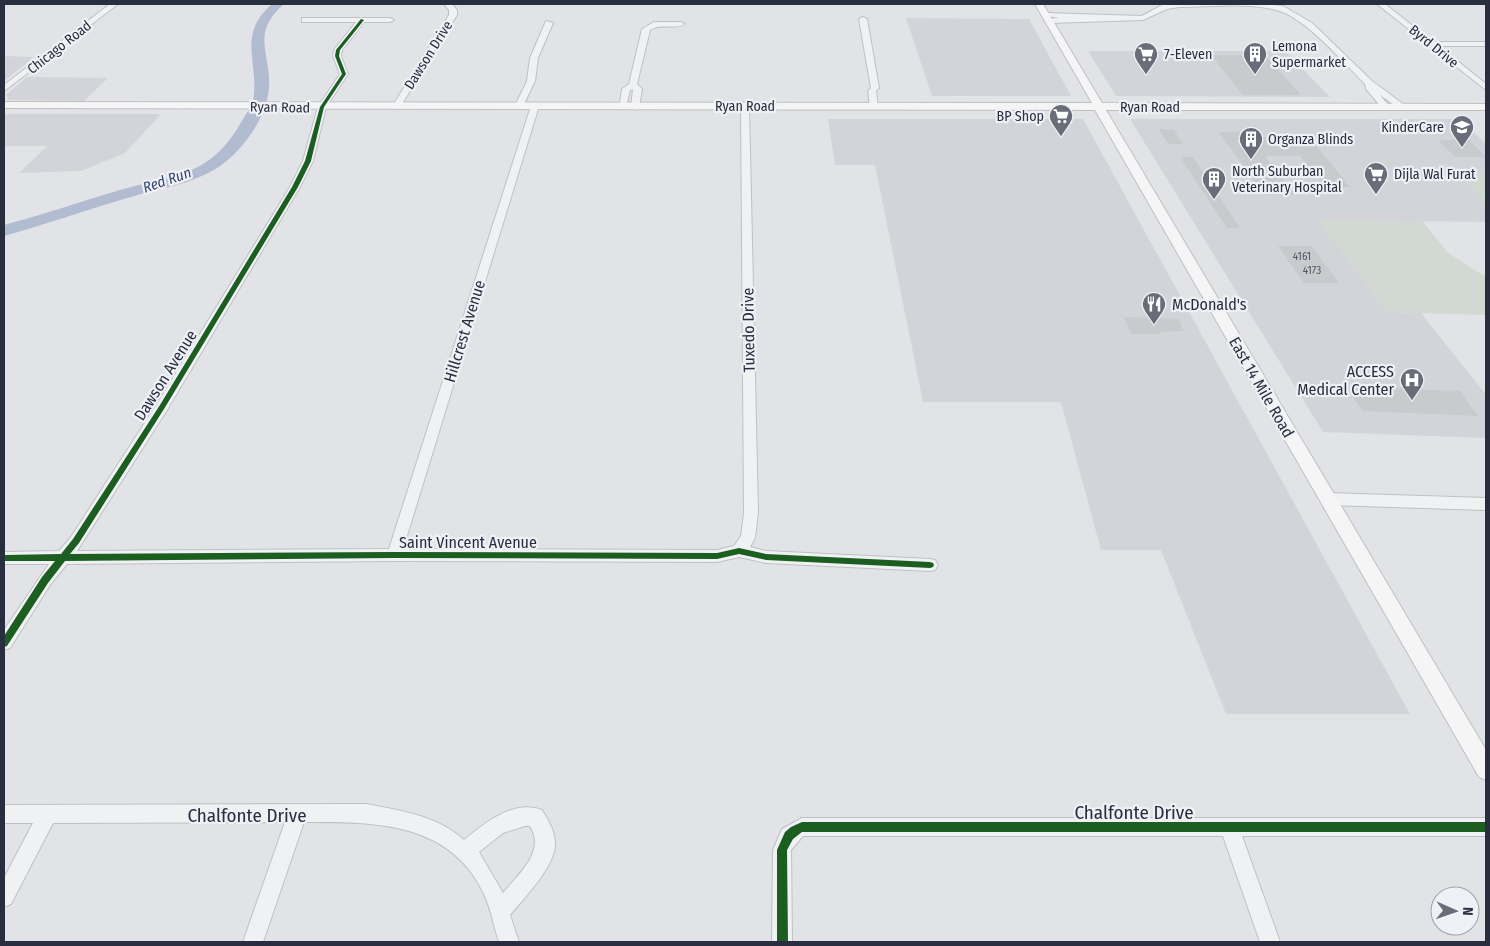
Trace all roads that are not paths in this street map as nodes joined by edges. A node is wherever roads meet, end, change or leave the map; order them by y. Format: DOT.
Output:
graph roads {
  1 [pos="114,4"];
  2 [pos="448,4"];
  3 [pos="1039,4"];
  4 [pos="1381,4"];
  5 [pos="1048,18"];
  6 [pos="863,19"];
  7 [pos="305,20"];
  8 [pos="362,20"];
  9 [pos="390,20"];
  10 [pos="549,23"];
  11 [pos="681,24"];
  12 [pos="1431,44"];
  13 [pos="1486,44"];
  14 [pos="1370,83"];
  15 [pos="633,85"];
  16 [pos="1486,88"];
  17 [pos="4,89"];
  18 [pos="4,106"];
  19 [pos="519,106"];
  20 [pos="535,106"];
  21 [pos="745,106"];
  22 [pos="879,106"];
  23 [pos="322,107"];
  24 [pos="396,107"];
  25 [pos="622,107"];
  26 [pos="635,107"];
  27 [pos="1098,107"];
  28 [pos="1386,107"];
  29 [pos="1403,107"];
  30 [pos="1486,107"];
  31 [pos="1328,499"];
  32 [pos="1486,504"];
  33 [pos="739,550"];
  34 [pos="394,555"];
  35 [pos="4,558"];
  36 [pos="62,559"];
  37 [pos="930,565"];
  38 [pos="4,643"];
  39 [pos="1486,770"];
  40 [pos="4,814"];
  41 [pos="48,814"];
  42 [pos="297,815"];
  43 [pos="1486,827"];
  44 [pos="1230,829"];
  45 [pos="470,857"];
  46 [pos="4,897"];
  47 [pos="500,912"];
  48 [pos="253,942"];
  49 [pos="509,942"];
  50 [pos="782,942"];
  51 [pos="1270,942"];
  1 -- 17 [label="street, Chicago Road"];
  2 -- 24 [label="street, Dawson Drive"];
  3 -- 5 [label="main road, East 14 Mile Road"];
  4 -- 12 [label="street, Byrd Drive"];
  5 -- 14 [label="street"];
  5 -- 27 [label="main road, East 14 Mile Road"];
  6 -- 22 [label="street"];
  7 -- 8 [label="street"];
  8 -- 9 [label="street"];
  8 -- 23 [label="street, Dawson Avenue"];
  10 -- 19 [label="street"];
  11 -- 15 [label="street"];
  12 -- 13 [label="street"];
  12 -- 16 [label="street, Byrd Drive"];
  14 -- 28 [label="street"];
  14 -- 29 [label="street"];
  15 -- 25 [label="street"];
  15 -- 26 [label="street"];
  18 -- 23 [label="main road, Ryan Road"];
  19 -- 20 [label="main road, Ryan Road"];
  19 -- 24 [label="main road, Ryan Road"];
  20 -- 25 [label="main road, Ryan Road"];
  20 -- 34 [label="street, Hillcrest Avenue"];
  21 -- 22 [label="main road, Ryan Road"];
  21 -- 26 [label="main road, Ryan Road"];
  21 -- 33 [label="street, Tuxedo Drive"];
  22 -- 27 [label="main road, Ryan Road"];
  23 -- 24 [label="main road, Ryan Road"];
  23 -- 36 [label="street, Dawson Avenue"];
  25 -- 26 [label="main road, Ryan Road"];
  27 -- 28 [label="main road, Ryan Road"];
  27 -- 31 [label="main road, East 14 Mile Road"];
  28 -- 29 [label="main road, Ryan Road"];
  29 -- 30 [label="main road, Ryan Road"];
  31 -- 32 [label="street"];
  31 -- 39 [label="main road, East 14 Mile Road"];
  33 -- 34 [label="street, Saint Vincent Avenue"];
  33 -- 37 [label="street, Saint Vincent Avenue"];
  34 -- 36 [label="street, Saint Vincent Avenue"];
  35 -- 36 [label="street, Saint Vincent Avenue"];
  36 -- 38 [label="street, Dawson Avenue"];
  40 -- 41 [label="street, Chalfonte Drive"];
  41 -- 42 [label="street, Chalfonte Drive"];
  41 -- 46 [label="street"];
  42 -- 45 [label="street, Chalfonte Drive"];
  42 -- 48 [label="street"];
  43 -- 44 [label="street, Chalfonte Drive"];
  44 -- 50 [label="street, Chalfonte Drive"];
  44 -- 51 [label="street"];
  45 -- 47 [label="street"];
  45 -- 47 [label="street"];
  47 -- 49 [label="street"];
}
